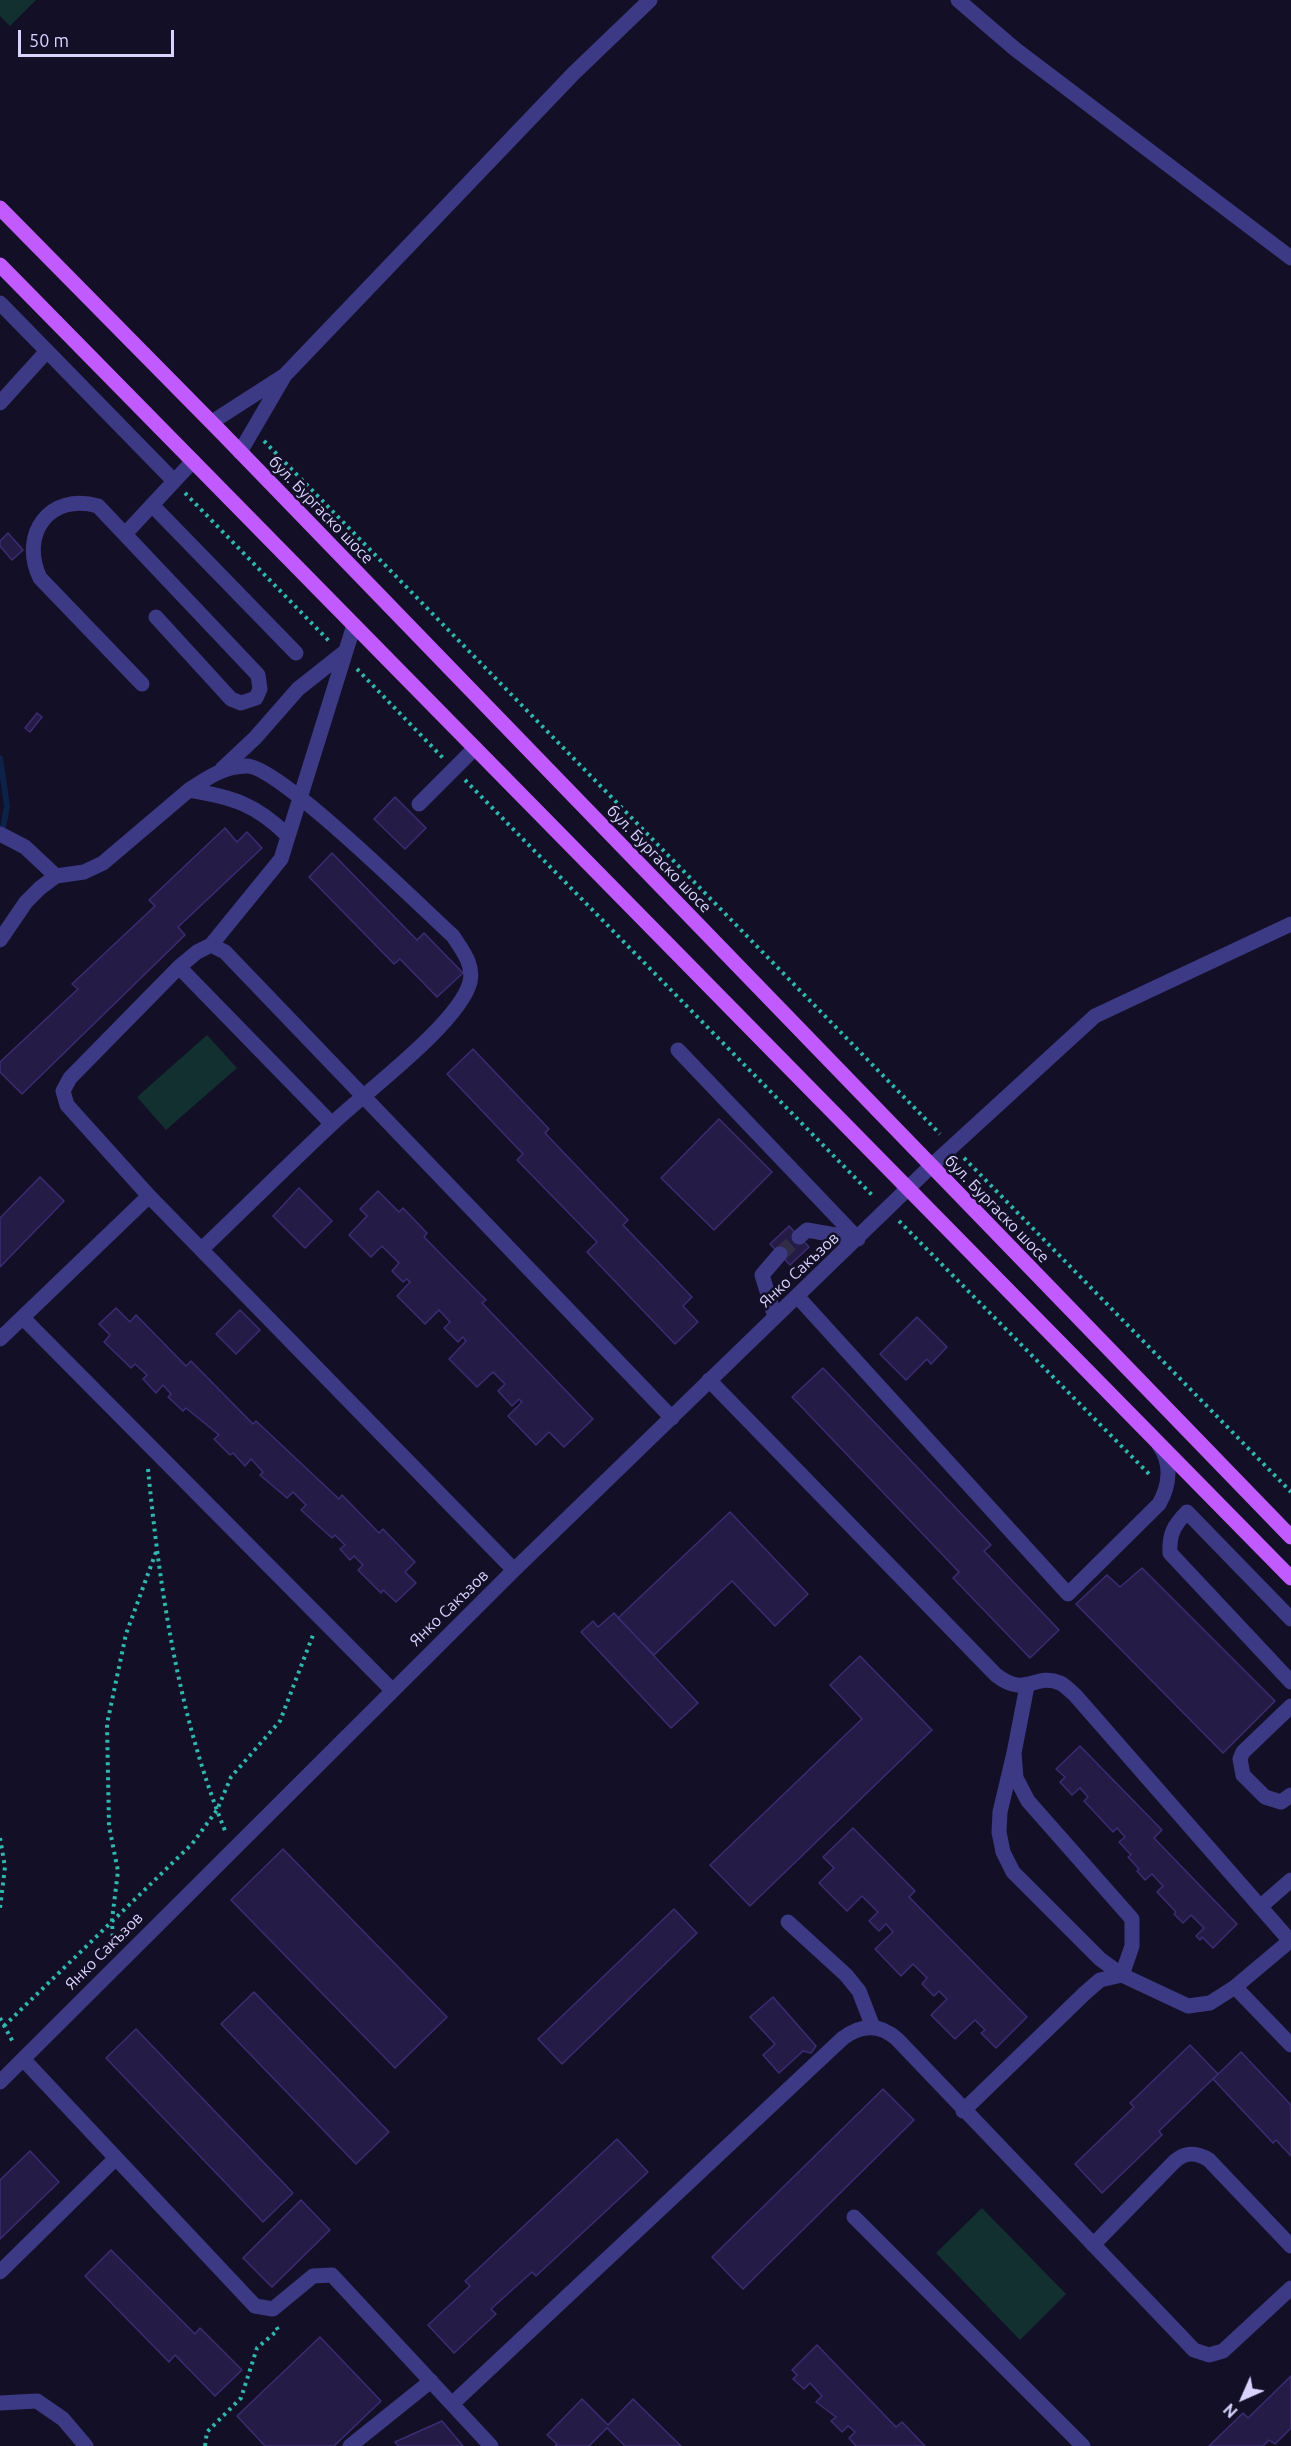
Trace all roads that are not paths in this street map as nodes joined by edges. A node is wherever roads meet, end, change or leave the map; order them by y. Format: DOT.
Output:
graph roads {
  1 [pos="650,0"];
  2 [pos="958,0"];
  3 [pos="0,208"];
  4 [pos="1291,258"];
  5 [pos="0,265"];
  6 [pos="0,303"];
  7 [pos="47,351"];
  8 [pos="285,375"];
  9 [pos="0,403"];
  10 [pos="212,423"];
  11 [pos="240,452"];
  12 [pos="193,461"];
  13 [pos="174,481"];
  14 [pos="152,505"];
  15 [pos="126,533"];
  16 [pos="156,617"];
  17 [pos="354,625"];
  18 [pos="296,653"];
  19 [pos="344,653"];
  20 [pos="142,684"];
  21 [pos="475,748"];
  22 [pos="222,769"];
  23 [pos="189,790"];
  24 [pos="301,797"];
  25 [pos="419,804"];
  26 [pos="0,834"];
  27 [pos="288,836"];
  28 [pos="56,876"];
  29 [pos="1291,924"];
  30 [pos="0,940"];
  31 [pos="211,945"];
  32 [pos="179,967"];
  33 [pos="678,1050"];
  34 [pos="362,1096"];
  35 [pos="332,1124"];
  36 [pos="930,1167"];
  37 [pos="908,1189"];
  38 [pos="149,1196"];
  39 [pos="799,1237"];
  40 [pos="858,1239"];
  41 [pos="203,1248"];
  42 [pos="780,1254"];
  43 [pos="797,1296"];
  44 [pos="775,1317"];
  45 [pos="23,1318"];
  46 [pos="0,1339"];
  47 [pos="709,1380"];
  48 [pos="672,1418"];
  49 [pos="1155,1438"];
  50 [pos="1291,1537"];
  51 [pos="514,1570"];
  52 [pos="1291,1578"];
  53 [pos="1291,1619"];
  54 [pos="1291,1682"];
  55 [pos="1027,1686"];
  56 [pos="391,1689"];
  57 [pos="1291,1706"];
  58 [pos="1014,1753"];
  59 [pos="1291,1795"];
  60 [pos="1291,1880"];
  61 [pos="1260,1907"];
  62 [pos="788,1922"];
  63 [pos="1291,1941"];
  64 [pos="1122,1975"];
  65 [pos="1234,1987"];
  66 [pos="873,2027"];
  67 [pos="1291,2045"];
  68 [pos="22,2059"];
  69 [pos="0,2082"];
  70 [pos="963,2111"];
  71 [pos="115,2159"];
  72 [pos="854,2217"];
  73 [pos="1094,2245"];
  74 [pos="1291,2246"];
  75 [pos="0,2272"];
  76 [pos="1291,2288"];
  77 [pos="431,2381"];
  78 [pos="0,2403"];
  79 [pos="452,2404"];
  80 [pos="86,2446"];
  81 [pos="350,2446"];
  82 [pos="491,2446"];
  83 [pos="1083,2446"];
  1 -- 8 [label="street"];
  2 -- 4 [label="street"];
  3 -- 10 [label="main road, бул. Бургаско шосе"];
  5 -- 12 [label="main road"];
  6 -- 7 [label="street"];
  7 -- 9 [label="street"];
  7 -- 13 [label="street"];
  8 -- 10 [label="street"];
  8 -- 11 [label="street"];
  10 -- 11 [label="main road, бул. Бургаско шосе"];
  11 -- 36 [label="main road, бул. Бургаско шосе"];
  12 -- 13 [label="street"];
  12 -- 17 [label="main road"];
  13 -- 14 [label="street"];
  14 -- 15 [label="street"];
  14 -- 18 [label="street"];
  15 -- 16 [label="street"];
  15 -- 20 [label="street"];
  17 -- 19 [label="street"];
  17 -- 21 [label="main road"];
  19 -- 22 [label="street"];
  19 -- 24 [label="street"];
  21 -- 25 [label="street"];
  21 -- 37 [label="main road"];
  22 -- 23 [label="street"];
  22 -- 24 [label="street"];
  23 -- 27 [label="street"];
  23 -- 28 [label="street"];
  24 -- 27 [label="street"];
  24 -- 34 [label="street"];
  26 -- 28 [label="street"];
  27 -- 31 [label="street"];
  28 -- 30 [label="street"];
  29 -- 36 [label="street, Янко Сакъзов"];
  31 -- 32 [label="street"];
  31 -- 34 [label="street"];
  32 -- 35 [label="street"];
  32 -- 38 [label="street"];
  33 -- 40 [label="street"];
  34 -- 35 [label="street"];
  34 -- 48 [label="street"];
  35 -- 41 [label="street"];
  36 -- 37 [label="street, Янко Сакъзов"];
  36 -- 50 [label="main road, бул. Бургаско шосе"];
  37 -- 40 [label="street, Янко Сакъзов"];
  37 -- 49 [label="main road"];
  38 -- 41 [label="street"];
  38 -- 45 [label="street"];
  39 -- 40 [label="street"];
  40 -- 43 [label="street, Янко Сакъзов"];
  41 -- 51 [label="street"];
  42 -- 44 [label="street"];
  43 -- 44 [label="street, Янко Сакъзов"];
  43 -- 49 [label="street"];
  44 -- 47 [label="street, Янко Сакъзов"];
  45 -- 46 [label="street"];
  45 -- 56 [label="street"];
  47 -- 48 [label="street, Янко Сакъзов"];
  47 -- 55 [label="street"];
  48 -- 51 [label="street, Янко Сакъзов"];
  49 -- 52 [label="main road"];
  51 -- 56 [label="street, Янко Сакъзов"];
  53 -- 54 [label="street"];
  55 -- 58 [label="street"];
  55 -- 61 [label="street"];
  56 -- 68 [label="street, Янко Сакъзов"];
  57 -- 59 [label="street"];
  58 -- 64 [label="street"];
  58 -- 64 [label="street"];
  60 -- 61 [label="street"];
  61 -- 63 [label="street"];
  62 -- 66 [label="street"];
  63 -- 65 [label="street"];
  64 -- 65 [label="street"];
  64 -- 70 [label="street"];
  65 -- 67 [label="street"];
  66 -- 70 [label="street"];
  66 -- 79 [label="street"];
  68 -- 69 [label="street, Янко Сакъзов"];
  68 -- 71 [label="street"];
  70 -- 73 [label="street"];
  71 -- 75 [label="street"];
  71 -- 77 [label="street"];
  72 -- 83 [label="street"];
  73 -- 74 [label="street"];
  73 -- 76 [label="street"];
  77 -- 79 [label="street"];
  77 -- 81 [label="street"];
  78 -- 80 [label="street"];
  79 -- 82 [label="street"];
}
